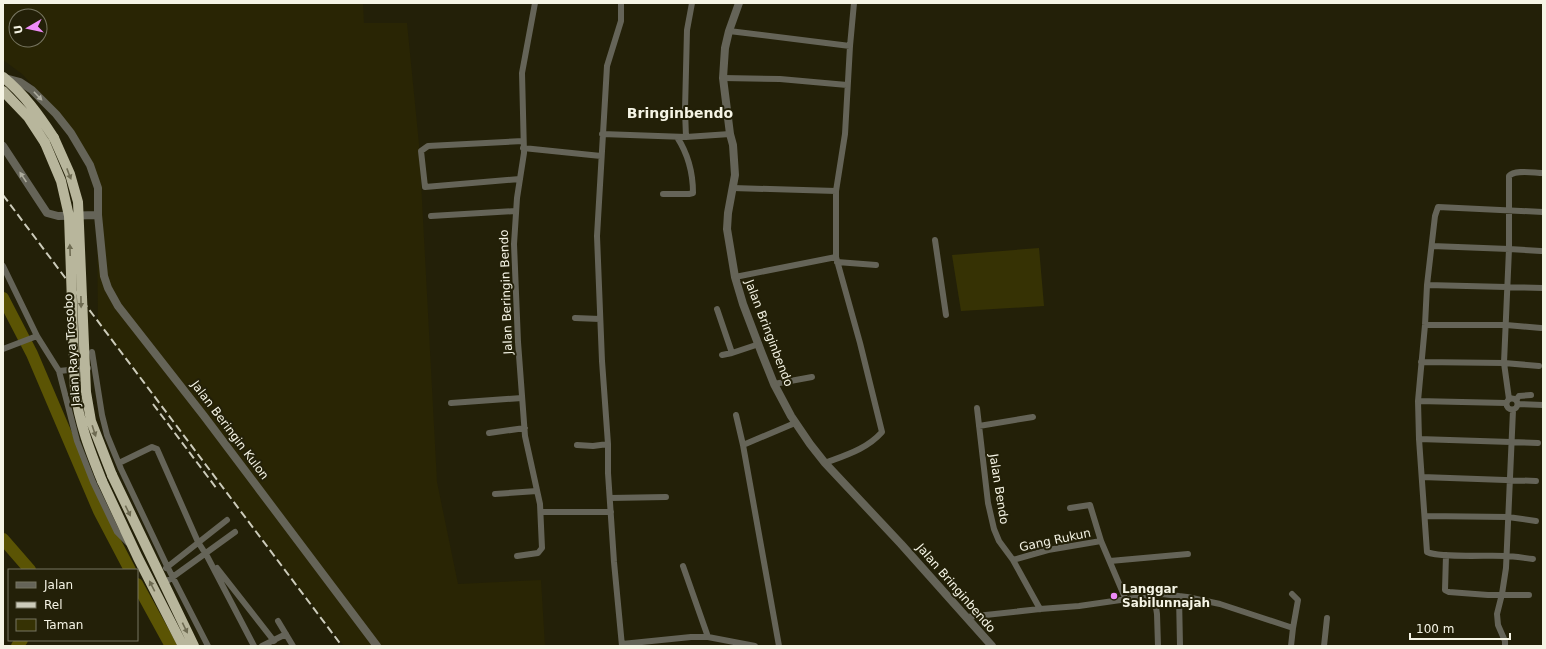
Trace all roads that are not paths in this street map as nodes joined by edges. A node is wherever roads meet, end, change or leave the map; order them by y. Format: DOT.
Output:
graph roads {
  1 [pos="535,3"];
  2 [pos="621,3"];
  3 [pos="692,3"];
  4 [pos="740,3"];
  5 [pos="854,3"];
  6 [pos="729,31"];
  7 [pos="850,46"];
  8 [pos="4,77"];
  9 [pos="723,78"];
  10 [pos="847,85"];
  11 [pos="3,91"];
  12 [pos="602,134"];
  13 [pos="730,134"];
  14 [pos="677,137"];
  15 [pos="686,137"];
  16 [pos="523,141"];
  17 [pos="3,146"];
  18 [pos="523,148"];
  19 [pos="601,156"];
  20 [pos="1543,173"];
  21 [pos="520,179"];
  22 [pos="733,188"];
  23 [pos="836,191"];
  24 [pos="663,194"];
  25 [pos="1510,210"];
  26 [pos="516,211"];
  27 [pos="1543,212"];
  28 [pos="98,215"];
  29 [pos="431,216"];
  30 [pos="935,240"];
  31 [pos="1432,246"];
  32 [pos="1509,248"];
  33 [pos="1541,251"];
  34 [pos="837,260"];
  35 [pos="876,265"];
  36 [pos="3,266"];
  37 [pos="735,276"];
  38 [pos="1427,285"];
  39 [pos="1508,286"];
  40 [pos="1543,288"];
  41 [pos="717,309"];
  42 [pos="946,315"];
  43 [pos="575,318"];
  44 [pos="600,319"];
  45 [pos="1425,325"];
  46 [pos="1506,325"];
  47 [pos="1540,328"];
  48 [pos="37,336"];
  49 [pos="759,344"];
  50 [pos="3,349"];
  51 [pos="92,352"];
  52 [pos="732,353"];
  53 [pos="722,355"];
  54 [pos="1421,362"];
  55 [pos="1504,363"];
  56 [pos="1539,366"];
  57 [pos="94,367"];
  58 [pos="59,371"];
  59 [pos="812,377"];
  60 [pos="774,384"];
  61 [pos="1531,395"];
  62 [pos="522,398"];
  63 [pos="1418,401"];
  64 [pos="1512,401"];
  65 [pos="451,403"];
  66 [pos="1543,406"];
  67 [pos="977,408"];
  68 [pos="1513,410"];
  69 [pos="736,415"];
  70 [pos="1033,416"];
  71 [pos="795,423"];
  72 [pos="979,426"];
  73 [pos="525,428"];
  74 [pos="489,433"];
  75 [pos="1419,439"];
  76 [pos="1511,442"];
  77 [pos="1538,443"];
  78 [pos="608,444"];
  79 [pos="577,445"];
  80 [pos="743,445"];
  81 [pos="119,463"];
  82 [pos="825,463"];
  83 [pos="1422,477"];
  84 [pos="1509,480"];
  85 [pos="1536,481"];
  86 [pos="537,491"];
  87 [pos="495,494"];
  88 [pos="666,497"];
  89 [pos="610,498"];
  90 [pos="1070,508"];
  91 [pos="541,512"];
  92 [pos="610,512"];
  93 [pos="1425,516"];
  94 [pos="1508,517"];
  95 [pos="227,520"];
  96 [pos="1536,520"];
  97 [pos="235,532"];
  98 [pos="1101,541"];
  99 [pos="198,542"];
  100 [pos="134,549"];
  101 [pos="206,554"];
  102 [pos="1188,554"];
  103 [pos="1446,555"];
  104 [pos="517,556"];
  105 [pos="1506,556"];
  106 [pos="1533,558"];
  107 [pos="1013,560"];
  108 [pos="1110,561"];
  109 [pos="168,566"];
  110 [pos="683,566"];
  111 [pos="158,574"];
  112 [pos="174,576"];
  113 [pos="163,584"];
  114 [pos="1292,594"];
  115 [pos="1502,594"];
  116 [pos="1154,595"];
  117 [pos="1529,595"];
  118 [pos="1179,596"];
  119 [pos="1126,600"];
  120 [pos="1040,609"];
  121 [pos="967,617"];
  122 [pos="1327,618"];
  123 [pos="278,621"];
  124 [pos="1293,628"];
  125 [pos="286,634"];
  126 [pos="708,637"];
  127 [pos="274,641"];
  128 [pos="622,645"];
  129 [pos="182,646"];
  130 [pos="194,646"];
  131 [pos="208,646"];
  132 [pos="254,646"];
  133 [pos="262,646"];
  134 [pos="293,646"];
  135 [pos="377,646"];
  136 [pos="755,646"];
  137 [pos="778,646"];
  138 [pos="992,646"];
  139 [pos="1158,646"];
  140 [pos="1180,646"];
  141 [pos="1291,646"];
  142 [pos="1324,646"];
  143 [pos="1505,646"];
  1 -- 16 [label="street, Jalan Beringin Bendo"];
  2 -- 12 [label="street"];
  3 -- 15 [label="street"];
  4 -- 6 [label="street, Jalan Bringinbendo"];
  5 -- 7 [label="street"];
  6 -- 7 [label="street"];
  6 -- 9 [label="street, Jalan Bringinbendo"];
  7 -- 10 [label="street"];
  8 -- 28 [label="street, Jalan Beringin Kulon, one-way"];
  8 -- 111 [label="highway, Jalan Raya Trosobo, one-way, bridge"];
  9 -- 10 [label="street"];
  9 -- 13 [label="street, Jalan Bringinbendo"];
  10 -- 23 [label="street"];
  100 -- 11 [label="highway, Jalan Raya Trosobo, one-way, bridge"];
  12 -- 14 [label="street"];
  12 -- 19 [label="street"];
  13 -- 15 [label="street"];
  13 -- 22 [label="street, Jalan Bringinbendo"];
  14 -- 15 [label="street"];
  14 -- 24 [label="street"];
  16 -- 18 [label="street, Jalan Beringin Bendo"];
  16 -- 21 [label="street"];
  28 -- 17 [label="street, one-way"];
  18 -- 19 [label="street"];
  18 -- 21 [label="street, Jalan Beringin Bendo"];
  19 -- 44 [label="street"];
  20 -- 25 [label="street"];
  21 -- 26 [label="street, Jalan Beringin Bendo"];
  22 -- 23 [label="street"];
  22 -- 37 [label="street, Jalan Bringinbendo"];
  23 -- 34 [label="street"];
  25 -- 27 [label="street"];
  25 -- 31 [label="street"];
  25 -- 32 [label="street"];
  26 -- 29 [label="street"];
  26 -- 62 [label="street, Jalan Beringin Bendo"];
  28 -- 135 [label="street, Jalan Beringin Kulon"];
  30 -- 42 [label="street"];
  31 -- 32 [label="street"];
  31 -- 38 [label="street"];
  32 -- 33 [label="street"];
  32 -- 39 [label="street"];
  34 -- 35 [label="street"];
  34 -- 37 [label="street"];
  34 -- 82 [label="street"];
  36 -- 48 [label="street"];
  37 -- 49 [label="street, Jalan Bringinbendo"];
  38 -- 39 [label="street"];
  38 -- 45 [label="street"];
  39 -- 40 [label="street"];
  39 -- 46 [label="street"];
  41 -- 52 [label="street"];
  43 -- 44 [label="street"];
  44 -- 78 [label="street"];
  45 -- 46 [label="street"];
  45 -- 54 [label="street"];
  46 -- 47 [label="street"];
  46 -- 55 [label="street"];
  48 -- 50 [label="street"];
  48 -- 58 [label="street"];
  49 -- 52 [label="street"];
  49 -- 60 [label="street, Jalan Bringinbendo"];
  51 -- 57 [label="street"];
  52 -- 53 [label="street"];
  54 -- 55 [label="street"];
  54 -- 63 [label="street"];
  55 -- 56 [label="street"];
  55 -- 64 [label="street"];
  57 -- 58 [label="street"];
  57 -- 81 [label="street"];
  58 -- 100 [label="street"];
  59 -- 60 [label="street"];
  60 -- 71 [label="street, Jalan Bringinbendo"];
  61 -- 64 [label="street"];
  62 -- 65 [label="street"];
  62 -- 73 [label="street, Jalan Beringin Bendo"];
  63 -- 64 [label="street"];
  63 -- 75 [label="street"];
  64 -- 66 [label="street"];
  64 -- 68 [label="street"];
  64 -- 68 [label="street"];
  67 -- 72 [label="street, Jalan Bendo"];
  68 -- 76 [label="street"];
  69 -- 80 [label="street"];
  70 -- 72 [label="street"];
  71 -- 80 [label="street"];
  71 -- 82 [label="street, Jalan Bringinbendo"];
  72 -- 107 [label="street, Jalan Bendo"];
  73 -- 74 [label="street"];
  73 -- 86 [label="street, Jalan Beringin Bendo"];
  75 -- 76 [label="street"];
  75 -- 83 [label="street"];
  76 -- 77 [label="street"];
  76 -- 84 [label="street"];
  78 -- 79 [label="street"];
  78 -- 89 [label="street"];
  80 -- 137 [label="street"];
  81 -- 99 [label="street"];
  81 -- 109 [label="street"];
  82 -- 121 [label="street, Jalan Bringinbendo"];
  83 -- 84 [label="street"];
  83 -- 93 [label="street"];
  84 -- 85 [label="street"];
  84 -- 94 [label="street"];
  86 -- 87 [label="street"];
  86 -- 91 [label="street, Jalan Beringin Bendo"];
  88 -- 89 [label="street"];
  89 -- 92 [label="street"];
  90 -- 98 [label="street, Gang Rukun"];
  91 -- 92 [label="street"];
  91 -- 104 [label="street, Jalan Beringin Bendo"];
  92 -- 128 [label="street"];
  93 -- 94 [label="street"];
  93 -- 103 [label="street"];
  94 -- 96 [label="street"];
  94 -- 105 [label="street"];
  95 -- 99 [label="street"];
  97 -- 101 [label="street"];
  98 -- 107 [label="street, Gang Rukun"];
  98 -- 108 [label="street, Gang Rukun"];
  99 -- 101 [label="street"];
  99 -- 109 [label="street"];
  129 -- 100 [label="highway, Jalan Raya Trosobo, one-way"];
  101 -- 112 [label="street"];
  101 -- 127 [label="street"];
  101 -- 132 [label="street"];
  102 -- 108 [label="street"];
  103 -- 105 [label="street"];
  103 -- 115 [label="street"];
  105 -- 106 [label="street"];
  105 -- 115 [label="street"];
  107 -- 120 [label="street, Jalan Bendo"];
  108 -- 119 [label="street, Gang Rukun"];
  109 -- 111 [label="street"];
  109 -- 112 [label="street"];
  110 -- 126 [label="street"];
  111 -- 113 [label="highway, Jalan Raya Trosobo"];
  112 -- 113 [label="street"];
  112 -- 131 [label="street"];
  113 -- 130 [label="highway, Jalan Raya Trosobo, one-way"];
  114 -- 124 [label="street"];
  115 -- 117 [label="street"];
  115 -- 143 [label="street"];
  116 -- 118 [label="street"];
  116 -- 119 [label="street"];
  116 -- 139 [label="street"];
  118 -- 124 [label="street"];
  118 -- 140 [label="street"];
  119 -- 120 [label="street"];
  120 -- 121 [label="street"];
  121 -- 138 [label="street, Jalan Bringinbendo"];
  122 -- 142 [label="street"];
  123 -- 125 [label="street"];
  124 -- 141 [label="street"];
  125 -- 127 [label="street"];
  125 -- 134 [label="street"];
  126 -- 128 [label="street"];
  126 -- 136 [label="street"];
  127 -- 133 [label="street"];
}
